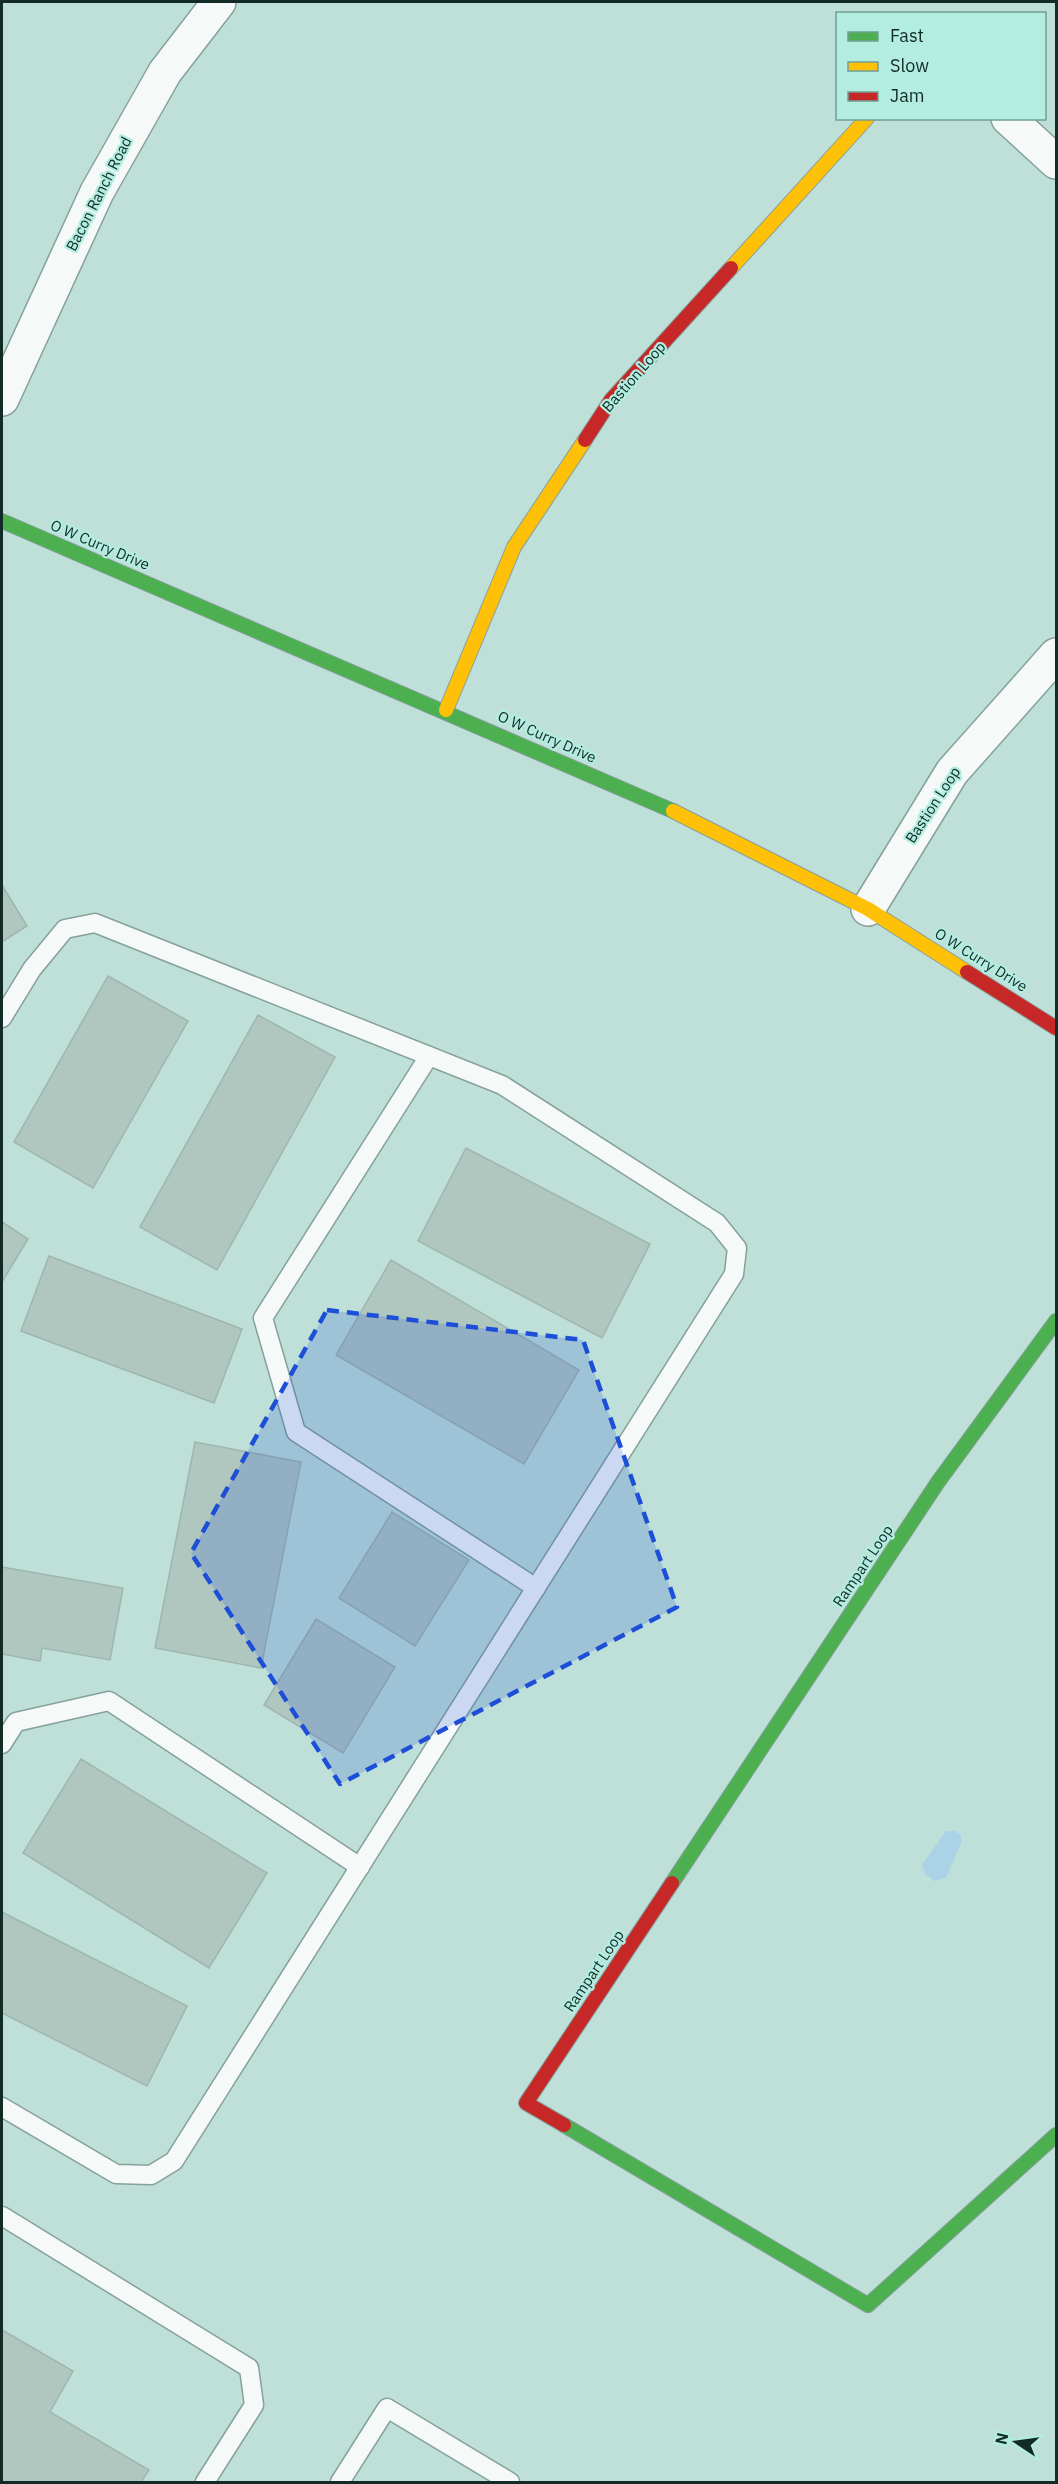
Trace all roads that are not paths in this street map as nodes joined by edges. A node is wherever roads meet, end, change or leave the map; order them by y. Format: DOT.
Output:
graph roads {
  1 [pos="219,2"];
  2 [pos="865,120"];
  3 [pos="1010,120"];
  4 [pos="1056,162"];
  5 [pos="2,399"];
  6 [pos="2,521"];
  7 [pos="1056,655"];
  8 [pos="446,710"];
  9 [pos="868,909"];
  10 [pos="2,1018"];
  11 [pos="1056,1028"];
  12 [pos="429,1056"];
  13 [pos="1056,1321"];
  14 [pos="536,1588"];
  15 [pos="2,1744"];
  16 [pos="360,1867"];
  17 [pos="2,2108"];
  18 [pos="1056,2135"];
  19 [pos="2,2216"];
  20 [pos="205,2482"];
  21 [pos="340,2482"];
  22 [pos="510,2482"];
  1 -- 5 [label="street, Bacon Ranch Road"];
  2 -- 8 [label="street, Bastion Loop"];
  3 -- 4 [label="street"];
  6 -- 8 [label="street, O W Curry Drive"];
  7 -- 9 [label="street, Bastion Loop"];
  8 -- 9 [label="street, O W Curry Drive"];
  9 -- 11 [label="street, O W Curry Drive"];
  10 -- 12 [label="lane"];
  12 -- 14 [label="lane"];
  12 -- 14 [label="lane"];
  13 -- 18 [label="street, Rampart Loop"];
  14 -- 16 [label="lane"];
  15 -- 16 [label="lane"];
  16 -- 17 [label="lane"];
  19 -- 20 [label="lane"];
  21 -- 22 [label="lane"];
}
